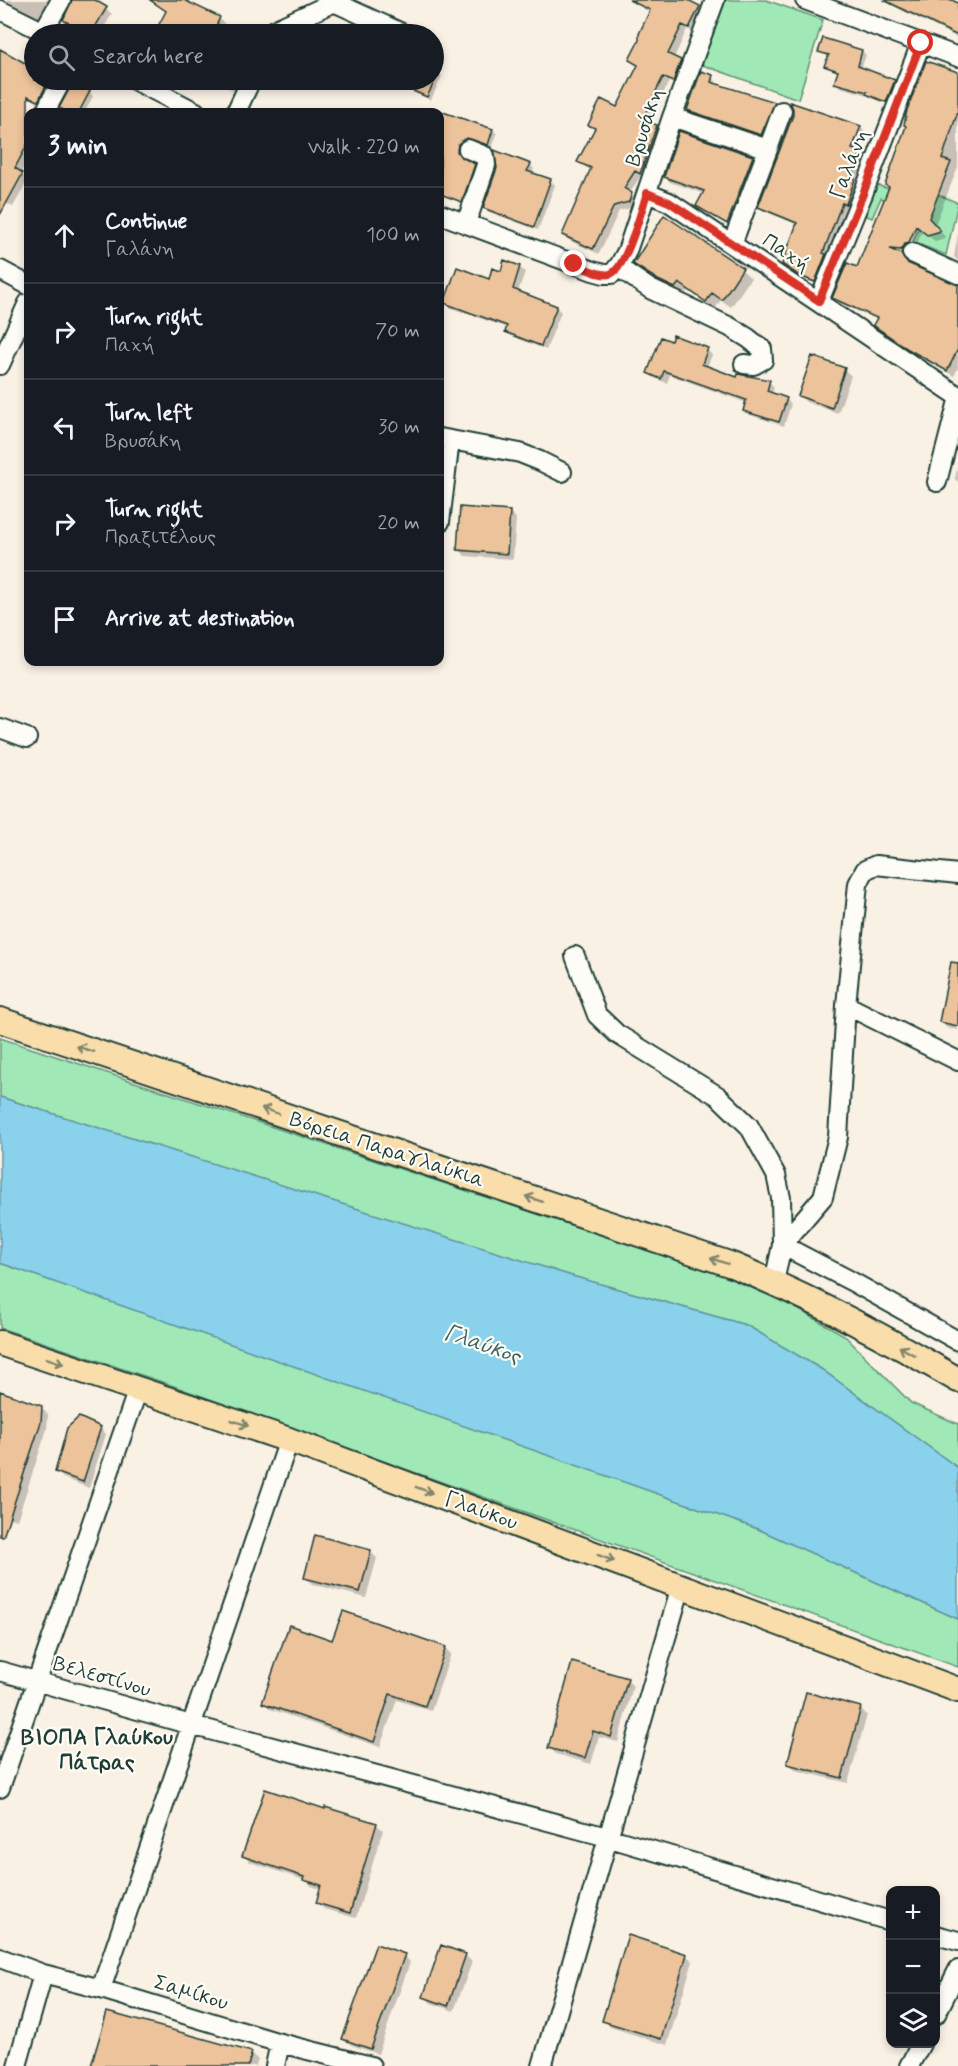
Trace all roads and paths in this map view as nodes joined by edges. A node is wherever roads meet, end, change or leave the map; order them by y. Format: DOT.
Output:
graph roads {
  1 [pos="61,0"];
  2 [pos="715,0"];
  3 [pos="809,1"];
  4 [pos="1,13"];
  5 [pos="25,24"];
  6 [pos="49,24"];
  7 [pos="287,24"];
  8 [pos="382,24"];
  9 [pos="921,43"];
  10 [pos="958,57"];
  11 [pos="57,90"];
  12 [pos="153,90"];
  13 [pos="246,90"];
  14 [pos="48,106"];
  15 [pos="188,108"];
  16 [pos="238,108"];
  17 [pos="782,111"];
  18 [pos="672,117"];
  19 [pos="468,149"];
  20 [pos="768,149"];
  21 [pos="647,193"];
  22 [pos="444,216"];
  23 [pos="466,224"];
  24 [pos="732,244"];
  25 [pos="912,253"];
  26 [pos="618,267"];
  27 [pos="0,270"];
  28 [pos="958,274"];
  29 [pos="24,283"];
  30 [pos="819,301"];
  31 [pos="24,312"];
  32 [pos="744,364"];
  33 [pos="0,365"];
  34 [pos="958,396"];
  35 [pos="958,401"];
  36 [pos="445,439"];
  37 [pos="444,456"];
  38 [pos="562,472"];
  39 [pos="936,482"];
  40 [pos="0,728"];
  41 [pos="27,738"];
  42 [pos="958,874"];
  43 [pos="575,956"];
  44 [pos="846,1005"];
  45 [pos="0,1020"];
  46 [pos="958,1061"];
  47 [pos="782,1245"];
  48 [pos="774,1282"];
  49 [pos="958,1341"];
  50 [pos="0,1343"];
  51 [pos="958,1380"];
  52 [pos="138,1389"];
  53 [pos="289,1440"];
  54 [pos="681,1586"];
  55 [pos="0,1671"];
  56 [pos="37,1682"];
  57 [pos="958,1690"];
  58 [pos="191,1725"];
  59 [pos="0,1788"];
  60 [pos="607,1837"];
  61 [pos="886,1920"];
  62 [pos="940,1936"];
  63 [pos="958,1941"];
  64 [pos="0,1958"];
  65 [pos="958,1970"];
  66 [pos="43,1974"];
  67 [pos="101,1989"];
  68 [pos="940,2006"];
  69 [pos="280,2043"];
  70 [pos="918,2048"];
  71 [pos="17,2066"];
  72 [pos="275,2066"];
  73 [pos="371,2066"];
  74 [pos="542,2066"];
  75 [pos="909,2066"];
  1 -- 6 [label="street"];
  2 -- 18 [label="street, Βρυσάκη"];
  3 -- 9 [label="street"];
  4 -- 5 [label="street"];
  7 -- 8 [label="street"];
  9 -- 10 [label="street"];
  9 -- 30 [label="street, Γαλάνη"];
  11 -- 14 [label="street"];
  12 -- 15 [label="street"];
  13 -- 16 [label="street"];
  17 -- 20 [label="street"];
  18 -- 20 [label="street"];
  18 -- 21 [label="street, Βρυσάκη"];
  19 -- 23 [label="street"];
  20 -- 24 [label="street"];
  21 -- 24 [label="street, Παχή"];
  21 -- 26 [label="street, Βρυσάκη"];
  22 -- 23 [label="street"];
  23 -- 26 [label="street"];
  24 -- 30 [label="street, Παχή"];
  25 -- 28 [label="street"];
  26 -- 32 [label="street"];
  27 -- 29 [label="street"];
  30 -- 34 [label="street, Παχή"];
  31 -- 33 [label="street"];
  35 -- 39 [label="street"];
  36 -- 37 [label="street"];
  36 -- 38 [label="street"];
  40 -- 41 [label="street"];
  42 -- 44 [label="street"];
  43 -- 47 [label="street"];
  44 -- 46 [label="street"];
  44 -- 47 [label="street"];
  48 -- 45 [label="main road, Βόρεια Παραγλαύκια, one-way"];
  47 -- 48 [label="street"];
  47 -- 49 [label="street"];
  51 -- 48 [label="main road, Βόρεια Παραγλαύκια, one-way"];
  50 -- 52 [label="main road, Γλαύκου, one-way"];
  52 -- 53 [label="main road, Γλαύκου, one-way"];
  52 -- 56 [label="street"];
  53 -- 54 [label="main road, Γλαύκου, one-way"];
  53 -- 58 [label="street"];
  54 -- 57 [label="main road, Γλαύκου"];
  54 -- 60 [label="street"];
  55 -- 56 [label="street, Βελεστίνου"];
  56 -- 58 [label="street, Βελεστίνου"];
  56 -- 59 [label="street"];
  58 -- 60 [label="street, Βελεστίνου"];
  58 -- 67 [label="street"];
  60 -- 61 [label="street, Βελεστίνου"];
  60 -- 74 [label="street"];
  62 -- 63 [label="street"];
  64 -- 66 [label="street, Σαμίκου"];
  65 -- 68 [label="street"];
  66 -- 67 [label="street, Σαμίκου"];
  66 -- 71 [label="street"];
  67 -- 69 [label="street, Σαμίκου"];
  69 -- 72 [label="street"];
  69 -- 73 [label="street, Σαμίκου"];
  70 -- 75 [label="street"];
}
